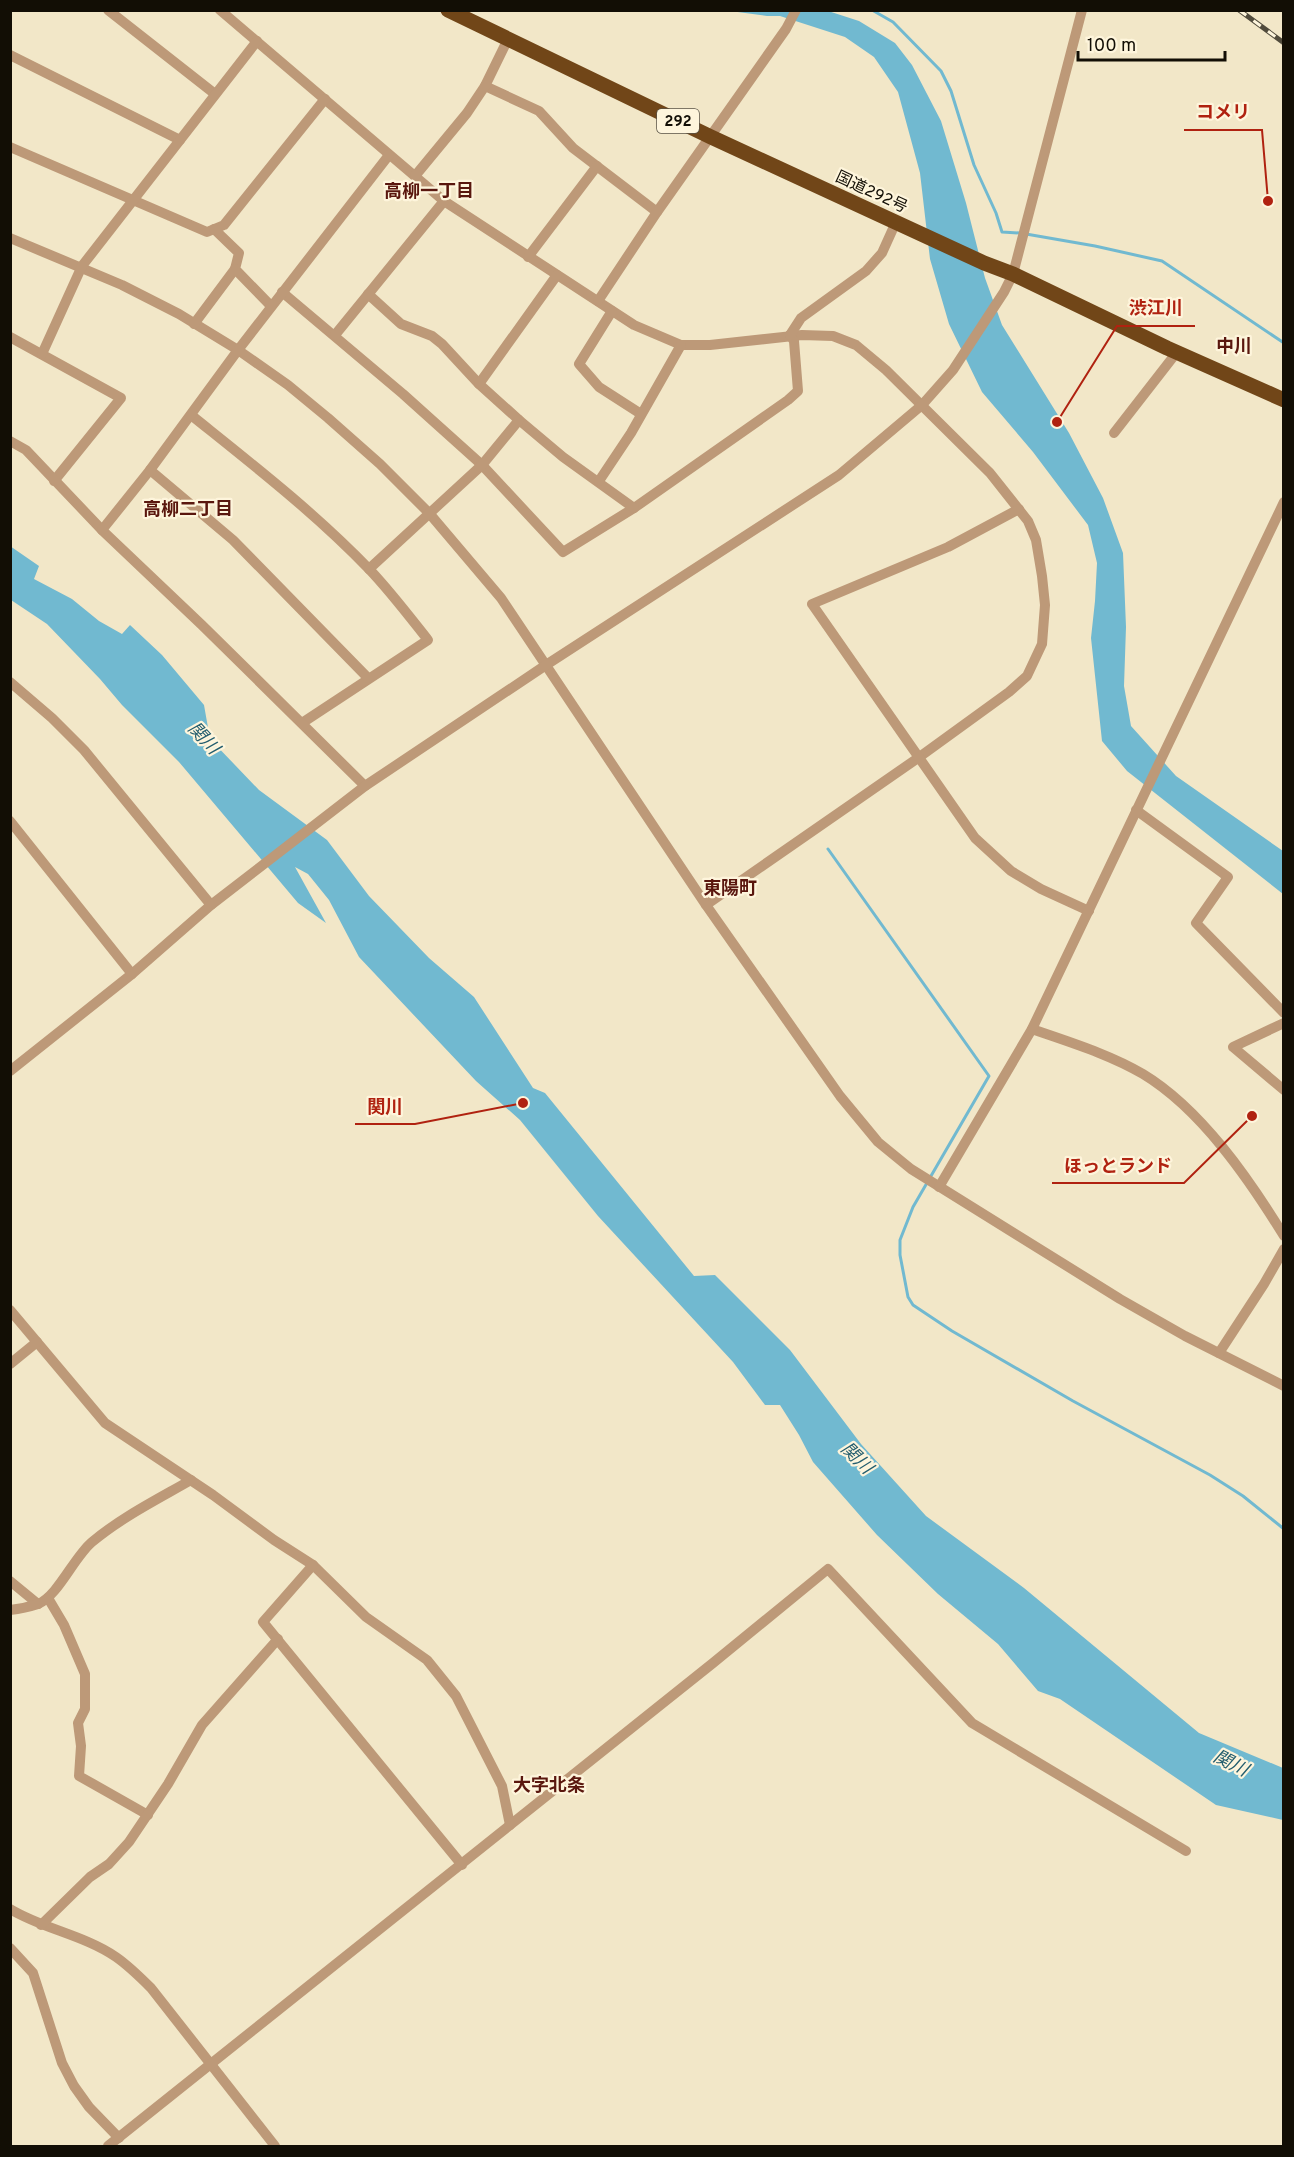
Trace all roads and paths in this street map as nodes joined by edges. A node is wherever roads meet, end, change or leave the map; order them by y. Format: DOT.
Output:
graph roads {
  1 [pos="108,10"];
  2 [pos="220,10"];
  3 [pos="448,10"];
  4 [pos="796,10"];
  5 [pos="1082,10"];
  6 [pos="508,39"];
  7 [pos="257,41"];
  8 [pos="10,55"];
  9 [pos="485,86"];
  10 [pos="215,94"];
  11 [pos="325,99"];
  12 [pos="711,137"];
  13 [pos="180,140"];
  14 [pos="10,147"];
  15 [pos="389,154"];
  16 [pos="597,166"];
  17 [pos="415,176"];
  18 [pos="134,200"];
  19 [pos="444,201"];
  20 [pos="657,212"];
  21 [pos="903,225"];
  22 [pos="214,229"];
  23 [pos="10,238"];
  24 [pos="528,257"];
  25 [pos="82,266"];
  26 [pos="235,269"];
  27 [pos="1013,274"];
  28 [pos="557,275"];
  29 [pos="282,292"];
  30 [pos="368,294"];
  31 [pos="598,301"];
  32 [pos="272,306"];
  33 [pos="612,311"];
  34 [pos="194,324"];
  35 [pos="335,335"];
  36 [pos="790,336"];
  37 [pos="10,337"];
  38 [pos="681,345"];
  39 [pos="238,350"];
  40 [pos="1177,352"];
  41 [pos="42,354"];
  42 [pos="479,384"];
  43 [pos="1284,400"];
  44 [pos="922,405"];
  45 [pos="641,414"];
  46 [pos="191,415"];
  47 [pos="519,420"];
  48 [pos="1114,433"];
  49 [pos="10,441"];
  50 [pos="482,465"];
  51 [pos="150,470"];
  52 [pos="54,481"];
  53 [pos="599,481"];
  54 [pos="1284,502"];
  55 [pos="634,508"];
  56 [pos="1019,509"];
  57 [pos="429,513"];
  58 [pos="102,530"];
  59 [pos="369,569"];
  60 [pos="546,665"];
  61 [pos="368,678"];
  62 [pos="10,682"];
  63 [pos="302,723"];
  64 [pos="918,758"];
  65 [pos="361,789"];
  66 [pos="1137,810"];
  67 [pos="10,821"];
  68 [pos="211,905"];
  69 [pos="706,905"];
  70 [pos="1089,911"];
  71 [pos="132,974"];
  72 [pos="1284,1013"];
  73 [pos="1284,1023"];
  74 [pos="1032,1029"];
  75 [pos="10,1071"];
  76 [pos="1284,1090"];
  77 [pos="939,1187"];
  78 [pos="1284,1236"];
  79 [pos="1284,1249"];
  80 [pos="10,1310"];
  81 [pos="37,1342"];
  82 [pos="1219,1353"];
  83 [pos="10,1364"];
  84 [pos="1284,1386"];
  85 [pos="191,1480"];
  86 [pos="313,1565"];
  87 [pos="10,1581"];
  88 [pos="43,1601"];
  89 [pos="10,1611"];
  90 [pos="278,1639"];
  91 [pos="148,1815"];
  92 [pos="510,1825"];
  93 [pos="1186,1851"];
  94 [pos="462,1865"];
  95 [pos="10,1909"];
  96 [pos="41,1925"];
  97 [pos="10,1948"];
  98 [pos="209,2065"];
  99 [pos="119,2138"];
  100 [pos="108,2146"];
  101 [pos="274,2146"];
  1 -- 10 [label="street"];
  2 -- 7 [label="street"];
  3 -- 6 [label="highway, 国道292号 / 292"];
  4 -- 12 [label="street"];
  5 -- 27 [label="street"];
  6 -- 9 [label="street"];
  6 -- 12 [label="highway, 国道292号 / 292"];
  7 -- 10 [label="street"];
  7 -- 11 [label="street"];
  8 -- 13 [label="street"];
  9 -- 16 [label="street"];
  9 -- 17 [label="street"];
  10 -- 13 [label="street"];
  11 -- 15 [label="street"];
  11 -- 22 [label="street"];
  12 -- 20 [label="street"];
  12 -- 21 [label="highway, 国道292号 / 292"];
  13 -- 18 [label="street"];
  14 -- 18 [label="street"];
  15 -- 17 [label="street"];
  15 -- 29 [label="street"];
  16 -- 20 [label="street"];
  16 -- 24 [label="street"];
  17 -- 19 [label="street"];
  18 -- 22 [label="street"];
  18 -- 25 [label="street"];
  19 -- 24 [label="street"];
  19 -- 30 [label="street"];
  20 -- 31 [label="street"];
  21 -- 27 [label="highway, 国道292号 / 292"];
  21 -- 36 [label="street"];
  22 -- 26 [label="street"];
  23 -- 25 [label="street"];
  24 -- 28 [label="street"];
  25 -- 34 [label="street"];
  25 -- 41 [label="street"];
  26 -- 32 [label="street"];
  26 -- 34 [label="street"];
  27 -- 40 [label="highway, 国道292号 / 292"];
  27 -- 44 [label="street"];
  28 -- 31 [label="street"];
  28 -- 42 [label="street"];
  29 -- 32 [label="street"];
  29 -- 35 [label="street"];
  30 -- 35 [label="street"];
  30 -- 42 [label="street"];
  31 -- 33 [label="street"];
  32 -- 39 [label="street"];
  33 -- 38 [label="street"];
  33 -- 45 [label="street"];
  34 -- 39 [label="street"];
  35 -- 50 [label="street"];
  36 -- 38 [label="street"];
  36 -- 44 [label="street"];
  36 -- 55 [label="street"];
  37 -- 41 [label="street"];
  38 -- 45 [label="street"];
  39 -- 46 [label="street"];
  39 -- 57 [label="street"];
  40 -- 43 [label="highway, 国道292号 / 292"];
  40 -- 48 [label="street"];
  41 -- 52 [label="street"];
  42 -- 47 [label="street"];
  44 -- 56 [label="street"];
  44 -- 60 [label="street"];
  45 -- 53 [label="street"];
  46 -- 51 [label="street"];
  46 -- 59 [label="street"];
  47 -- 50 [label="street"];
  47 -- 53 [label="street"];
  49 -- 52 [label="street"];
  50 -- 55 [label="street"];
  50 -- 57 [label="street"];
  51 -- 58 [label="street"];
  51 -- 61 [label="street"];
  52 -- 58 [label="street"];
  53 -- 55 [label="street"];
  54 -- 66 [label="street"];
  56 -- 64 [label="street"];
  56 -- 64 [label="street"];
  57 -- 59 [label="street"];
  57 -- 60 [label="street"];
  58 -- 63 [label="street"];
  59 -- 61 [label="street"];
  60 -- 65 [label="street"];
  60 -- 69 [label="street"];
  61 -- 63 [label="street"];
  62 -- 68 [label="street"];
  63 -- 65 [label="street"];
  64 -- 69 [label="street"];
  64 -- 70 [label="street"];
  65 -- 68 [label="street"];
  66 -- 70 [label="street"];
  66 -- 72 [label="street"];
  67 -- 71 [label="street"];
  68 -- 71 [label="street"];
  69 -- 77 [label="street"];
  70 -- 74 [label="street"];
  71 -- 75 [label="street"];
  73 -- 76 [label="street"];
  74 -- 77 [label="street"];
  74 -- 78 [label="street"];
  77 -- 82 [label="street"];
  79 -- 82 [label="street"];
  80 -- 81 [label="street"];
  81 -- 83 [label="street"];
  81 -- 85 [label="street"];
  82 -- 84 [label="street"];
  85 -- 86 [label="street"];
  85 -- 88 [label="street"];
  86 -- 90 [label="street"];
  86 -- 92 [label="street"];
  87 -- 88 [label="street"];
  88 -- 89 [label="street"];
  88 -- 91 [label="street"];
  90 -- 91 [label="street"];
  90 -- 94 [label="street"];
  91 -- 96 [label="street"];
  92 -- 93 [label="street"];
  92 -- 94 [label="street"];
  94 -- 98 [label="street"];
  95 -- 96 [label="street"];
  96 -- 98 [label="street"];
  97 -- 99 [label="street"];
  98 -- 99 [label="street"];
  98 -- 101 [label="street"];
  99 -- 100 [label="street"];
}
